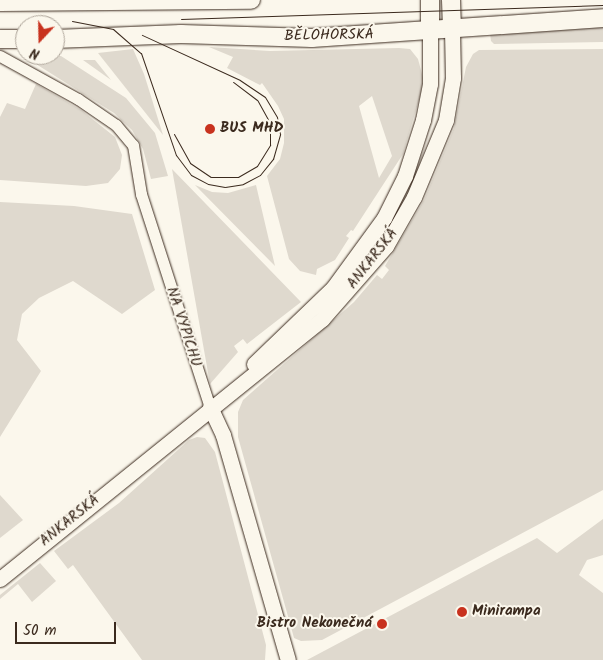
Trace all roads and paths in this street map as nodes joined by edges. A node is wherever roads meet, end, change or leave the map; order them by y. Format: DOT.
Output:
graph roads {
  1 [pos="250,0"];
  2 [pos="430,0"];
  3 [pos="451,0"];
  4 [pos="0,2"];
  5 [pos="603,18"];
  6 [pos="452,29"];
  7 [pos="430,31"];
  8 [pos="0,39"];
  9 [pos="15,39"];
  10 [pos="65,39"];
  11 [pos="0,56"];
  12 [pos="210,407"];
  13 [pos="0,579"];
  14 [pos="288,660"];
  1 -- 4 [label="main road"];
  2 -- 7 [label="main road"];
  3 -- 6 [label="main road"];
  5 -- 6 [label="main road, BĚLOHORSKÁ"];
  6 -- 7 [label="main road, BĚLOHORSKÁ"];
  6 -- 12 [label="street, ANKARSKÁ"];
  7 -- 10 [label="main road, BĚLOHORSKÁ"];
  7 -- 12 [label="street, ANKARSKÁ"];
  8 -- 9 [label="main road"];
  11 -- 12 [label="street, NA VYPICHU"];
  12 -- 13 [label="street, ANKARSKÁ"];
  12 -- 14 [label="street, NA VYPICHU"];
}
